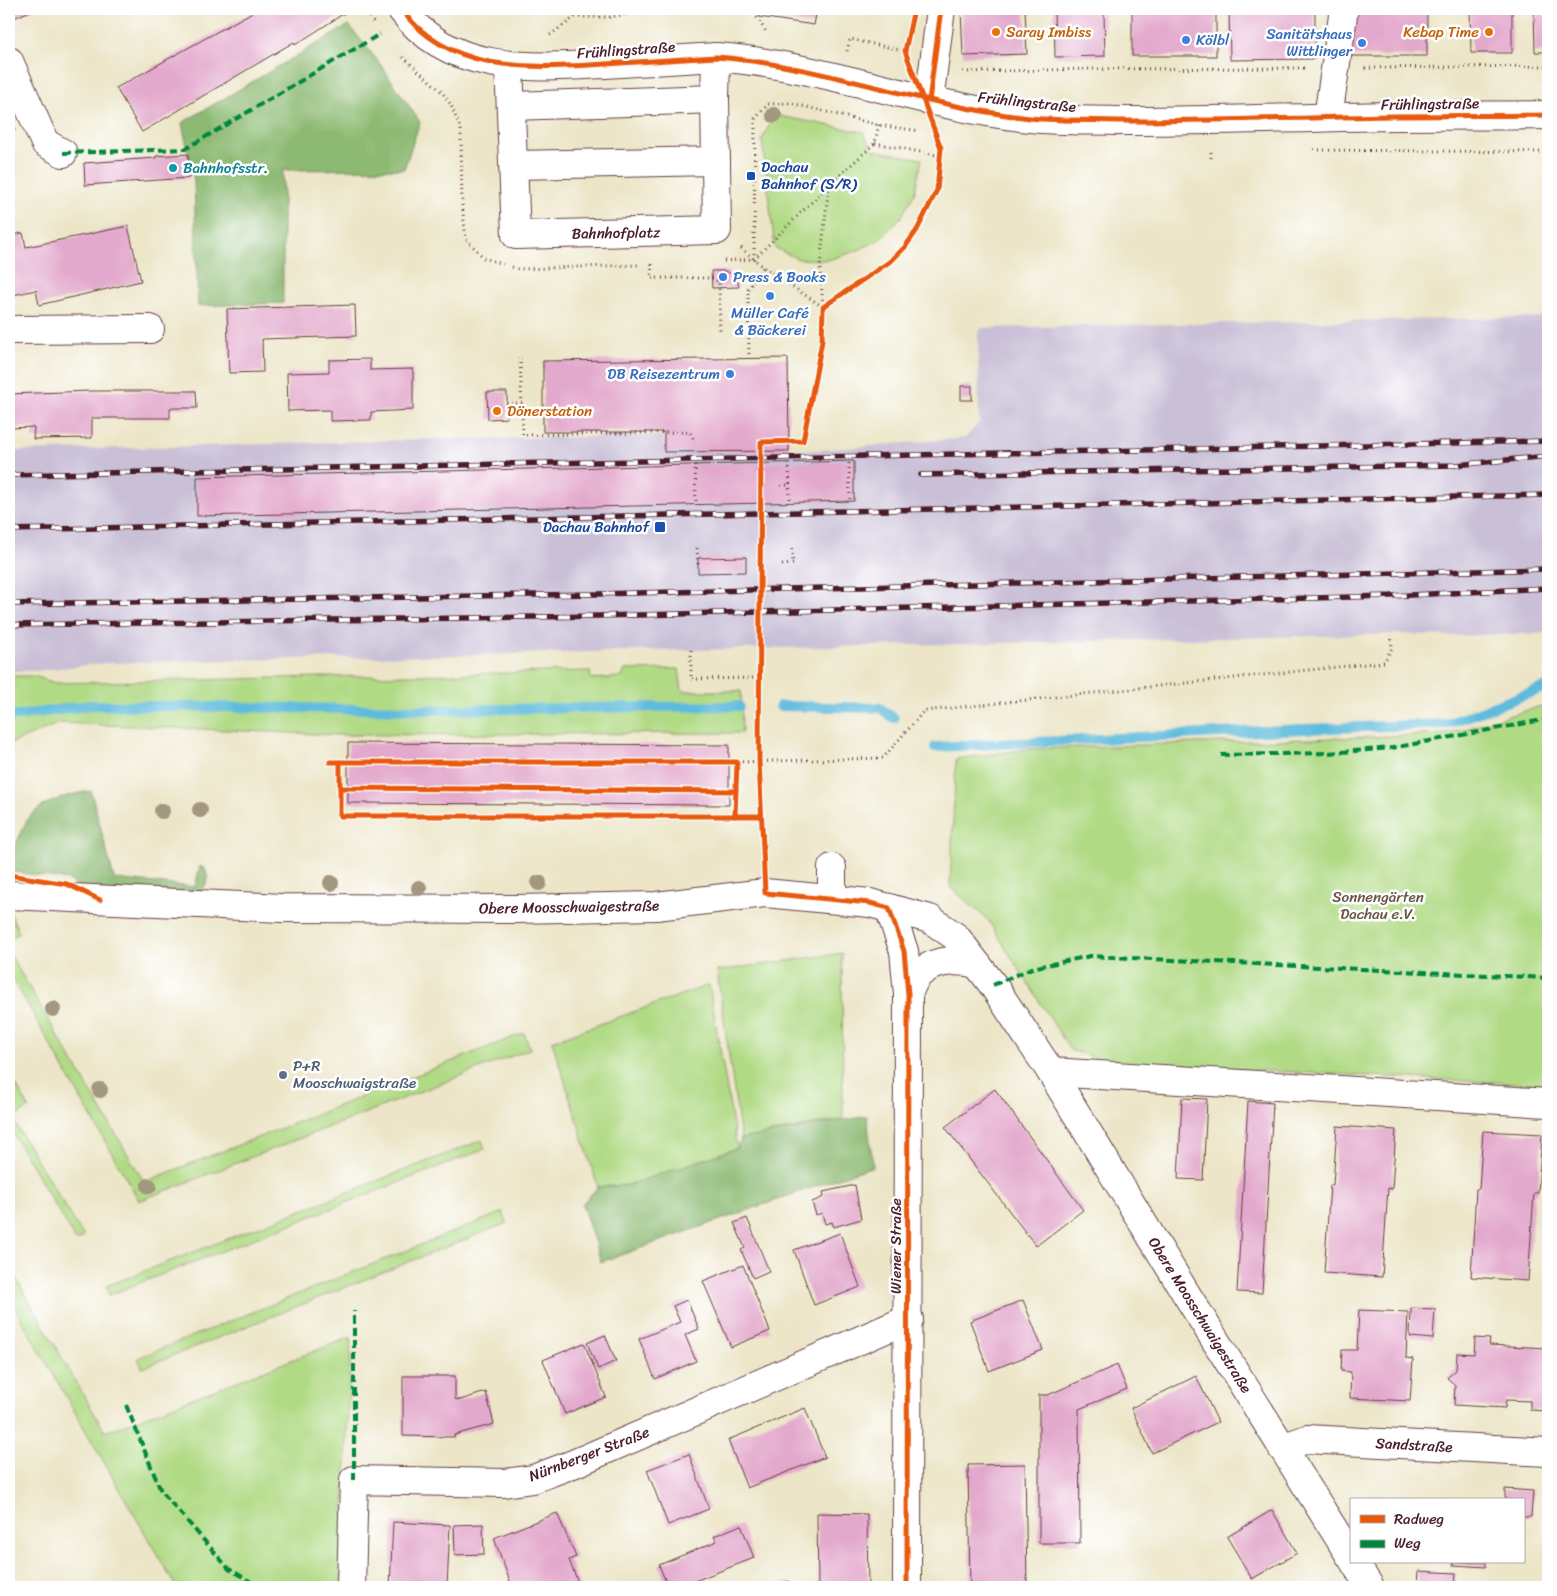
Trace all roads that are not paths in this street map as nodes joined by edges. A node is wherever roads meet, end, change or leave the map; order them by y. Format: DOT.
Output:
graph roads {
  1 [pos="401,9"];
  2 [pos="941,9"];
  3 [pos="1328,9"];
  4 [pos="1344,9"];
  5 [pos="716,57"];
  6 [pos="9,61"];
  7 [pos="510,65"];
  8 [pos="1328,68"];
  9 [pos="715,99"];
  10 [pos="929,100"];
  11 [pos="512,106"];
  12 [pos="1548,115"];
  13 [pos="1321,117"];
  14 [pos="63,153"];
  15 [pos="716,161"];
  16 [pos="514,165"];
  17 [pos="150,328"];
  18 [pos="9,330"];
  19 [pos="832,868"];
  20 [pos="9,895"];
  21 [pos="832,899"];
  22 [pos="890,908"];
  23 [pos="976,964"];
  24 [pos="908,994"];
  25 [pos="1051,1072"];
  26 [pos="1548,1102"];
  27 [pos="909,1319"];
  28 [pos="1282,1448"];
  29 [pos="1548,1452"];
  30 [pos="1350,1554"];
  31 [pos="1355,1564"];
  32 [pos="351,1587"];
  33 [pos="908,1587"];
  34 [pos="1370,1587"];
  1 -- 7 [label="street, Frühlingstraße"];
  2 -- 10 [label="street"];
  3 -- 8 [label="street"];
  4 -- 8 [label="street"];
  5 -- 7 [label="street, Frühlingstraße"];
  5 -- 9 [label="street, Bahnhofplatz"];
  5 -- 10 [label="street, Frühlingstraße"];
  6 -- 14 [label="street"];
  7 -- 11 [label="street, Bahnhofplatz"];
  8 -- 13 [label="street"];
  9 -- 11 [label="street"];
  9 -- 15 [label="street, Bahnhofplatz"];
  10 -- 13 [label="street, Frühlingstraße"];
  11 -- 16 [label="street, Bahnhofplatz"];
  12 -- 13 [label="street, Frühlingstraße"];
  15 -- 16 [label="street"];
  15 -- 16 [label="street, Bahnhofplatz"];
  17 -- 18 [label="street"];
  19 -- 21 [label="street"];
  20 -- 21 [label="street, Obere Moosschwaigestraße"];
  21 -- 22 [label="street, Obere Moosschwaigestraße"];
  22 -- 23 [label="street, Obere Moosschwaigestraße"];
  22 -- 24 [label="street, Wiener Straße"];
  23 -- 24 [label="street"];
  23 -- 25 [label="street, Obere Moosschwaigestraße"];
  24 -- 27 [label="street, Wiener Straße"];
  25 -- 26 [label="street"];
  25 -- 28 [label="street, Obere Moosschwaigestraße"];
  27 -- 32 [label="street, Nürnberger Straße"];
  27 -- 33 [label="street, Wiener Straße"];
  28 -- 29 [label="street, Sandstraße"];
  28 -- 30 [label="street, Obere Moosschwaigestraße"];
  31 -- 34 [label="street"];
}
